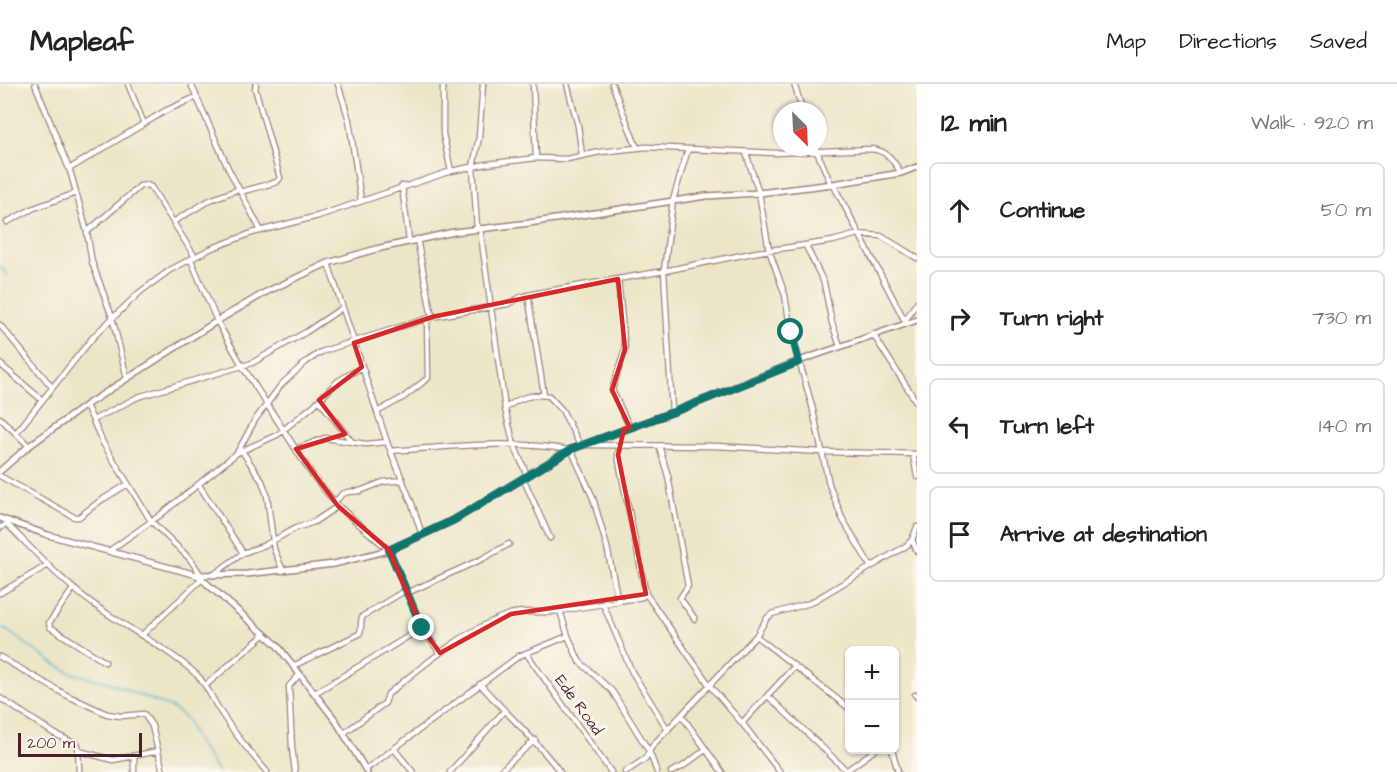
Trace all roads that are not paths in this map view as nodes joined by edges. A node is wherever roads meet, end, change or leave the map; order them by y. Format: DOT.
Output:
graph roads {
  1 [pos="35,84"];
  2 [pos="128,84"];
  3 [pos="191,84"];
  4 [pos="256,84"];
  5 [pos="338,84"];
  6 [pos="443,84"];
  7 [pos="483,84"];
  8 [pos="533,84"];
  9 [pos="567,84"];
  10 [pos="612,84"];
  11 [pos="794,84"];
  12 [pos="196,98"];
  13 [pos="799,102"];
  14 [pos="144,124"];
  15 [pos="637,148"];
  16 [pos="688,149"];
  17 [pos="827,149"];
  18 [pos="773,151"];
  19 [pos="746,153"];
  20 [pos="582,155"];
  21 [pos="819,156"];
  22 [pos="536,158"];
  23 [pos="473,167"];
  24 [pos="917,168"];
  25 [pos="69,170"];
  26 [pos="452,171"];
  27 [pos="901,173"];
  28 [pos="832,184"];
  29 [pos="402,186"];
  30 [pos="239,190"];
  31 [pos="76,193"];
  32 [pos="759,193"];
  33 [pos="673,200"];
  34 [pos="361,201"];
  35 [pos="7,222"];
  36 [pos="173,222"];
  37 [pos="478,228"];
  38 [pos="261,231"];
  39 [pos="87,232"];
  40 [pos="858,234"];
  41 [pos="417,239"];
  42 [pos="409,240"];
  43 [pos="806,246"];
  44 [pos="769,250"];
  45 [pos="917,258"];
  46 [pos="193,259"];
  47 [pos="328,263"];
  48 [pos="664,271"];
  49 [pos="618,279"];
  50 [pos="528,296"];
  51 [pos="917,302"];
  52 [pos="491,307"];
  53 [pos="342,308"];
  54 [pos="112,317"];
  55 [pos="430,318"];
  56 [pos="917,320"];
  57 [pos="217,321"];
  58 [pos="906,322"];
  59 [pos="0,325"];
  60 [pos="873,334"];
  61 [pos="354,342"];
  62 [pos="840,346"];
  63 [pos="799,362"];
  64 [pos="0,364"];
  65 [pos="243,367"];
  66 [pos="362,367"];
  67 [pos="127,378"];
  68 [pos="52,387"];
  69 [pos="544,395"];
  70 [pos="319,399"];
  71 [pos="42,400"];
  72 [pos="917,403"];
  73 [pos="267,404"];
  74 [pos="86,405"];
  75 [pos="505,409"];
  76 [pos="377,412"];
  77 [pos="672,412"];
  78 [pos="0,418"];
  79 [pos="93,420"];
  80 [pos="630,428"];
  81 [pos="284,429"];
  82 [pos="16,433"];
  83 [pos="352,442"];
  84 [pos="387,442"];
  85 [pos="514,445"];
  86 [pos="582,445"];
  87 [pos="28,446"];
  88 [pos="620,446"];
  89 [pos="659,446"];
  90 [pos="296,449"];
  91 [pos="570,449"];
  92 [pos="391,451"];
  93 [pos="240,452"];
  94 [pos="822,452"];
  95 [pos="915,454"];
  96 [pos="0,473"];
  97 [pos="525,476"];
  98 [pos="917,477"];
  99 [pos="403,480"];
  100 [pos="128,484"];
  101 [pos="199,485"];
  102 [pos="336,504"];
  103 [pos="0,518"];
  104 [pos="151,521"];
  105 [pos="8,523"];
  106 [pos="917,527"];
  107 [pos="0,528"];
  108 [pos="422,536"];
  109 [pos="550,538"];
  110 [pos="912,540"];
  111 [pos="273,541"];
  112 [pos="509,544"];
  113 [pos="389,550"];
  114 [pos="110,551"];
  115 [pos="917,551"];
  116 [pos="243,553"];
  117 [pos="48,565"];
  118 [pos="871,567"];
  119 [pos="283,571"];
  120 [pos="213,575"];
  121 [pos="200,576"];
  122 [pos="73,589"];
  123 [pos="406,591"];
  124 [pos="0,593"];
  125 [pos="646,594"];
  126 [pos="618,602"];
  127 [pos="603,604"];
  128 [pos="560,610"];
  129 [pos="695,619"];
  130 [pos="422,628"];
  131 [pos="265,634"];
  132 [pos="142,635"];
  133 [pos="568,636"];
  134 [pos="756,636"];
  135 [pos="440,653"];
  136 [pos="526,653"];
  137 [pos="0,657"];
  138 [pos="105,662"];
  139 [pos="293,666"];
  140 [pos="794,667"];
  141 [pos="300,674"];
  142 [pos="480,684"];
  143 [pos="206,685"];
  144 [pos="710,686"];
  145 [pos="315,693"];
  146 [pos="768,696"];
  147 [pos="0,698"];
  148 [pos="845,707"];
  149 [pos="504,711"];
  150 [pos="682,716"];
  151 [pos="742,723"];
  152 [pos="668,730"];
  153 [pos="344,733"];
  154 [pos="535,740"];
  155 [pos="394,749"];
  156 [pos="705,750"];
  157 [pos="80,751"];
  158 [pos="158,751"];
  159 [pos="649,751"];
  160 [pos="869,754"];
  161 [pos="893,754"];
  162 [pos="134,756"];
  163 [pos="558,770"];
  164 [pos="366,771"];
  165 [pos="846,771"];
  166 [pos="79,772"];
  167 [pos="134,772"];
  168 [pos="163,772"];
  169 [pos="267,772"];
  170 [pos="295,772"];
  171 [pos="413,772"];
  172 [pos="450,772"];
  173 [pos="499,772"];
  174 [pos="549,772"];
  175 [pos="611,772"];
  176 [pos="625,772"];
  177 [pos="657,772"];
  178 [pos="671,772"];
  179 [pos="722,772"];
  180 [pos="780,772"];
  181 [pos="898,772"];
  1 -- 25 [label="street"];
  2 -- 14 [label="street"];
  3 -- 12 [label="street"];
  4 -- 30 [label="street"];
  5 -- 34 [label="street"];
  6 -- 26 [label="street"];
  7 -- 23 [label="street"];
  8 -- 22 [label="street"];
  9 -- 20 [label="street"];
  10 -- 15 [label="street"];
  11 -- 13 [label="street"];
  12 -- 14 [label="street"];
  12 -- 30 [label="street"];
  14 -- 25 [label="street"];
  15 -- 16 [label="street"];
  15 -- 20 [label="street"];
  16 -- 19 [label="street"];
  16 -- 33 [label="street"];
  17 -- 27 [label="street"];
  18 -- 19 [label="street"];
  19 -- 32 [label="street"];
  20 -- 22 [label="street"];
  21 -- 28 [label="street"];
  22 -- 23 [label="street"];
  23 -- 26 [label="street"];
  23 -- 37 [label="street"];
  24 -- 27 [label="street"];
  25 -- 31 [label="street"];
  26 -- 29 [label="street"];
  27 -- 28 [label="street"];
  28 -- 32 [label="street"];
  28 -- 40 [label="street"];
  29 -- 34 [label="street"];
  29 -- 42 [label="street"];
  30 -- 36 [label="street"];
  30 -- 38 [label="street"];
  31 -- 35 [label="street"];
  31 -- 39 [label="street"];
  32 -- 33 [label="street"];
  32 -- 44 [label="street"];
  33 -- 37 [label="street"];
  33 -- 48 [label="street"];
  34 -- 38 [label="street"];
  36 -- 39 [label="street"];
  36 -- 46 [label="street"];
  37 -- 41 [label="street"];
  37 -- 52 [label="street"];
  38 -- 46 [label="street"];
  39 -- 54 [label="street"];
  40 -- 43 [label="street"];
  40 -- 45 [label="street"];
  40 -- 58 [label="street"];
  41 -- 42 [label="street"];
  41 -- 55 [label="street"];
  42 -- 47 [label="street"];
  43 -- 44 [label="street"];
  43 -- 62 [label="street"];
  44 -- 48 [label="street"];
  44 -- 63 [label="street"];
  46 -- 54 [label="street"];
  46 -- 57 [label="street"];
  47 -- 53 [label="street"];
  47 -- 57 [label="street"];
  48 -- 49 [label="street"];
  48 -- 77 [label="street"];
  49 -- 50 [label="street"];
  49 -- 80 [label="street"];
  50 -- 52 [label="street"];
  50 -- 69 [label="street"];
  51 -- 58 [label="street"];
  52 -- 55 [label="street"];
  52 -- 75 [label="street"];
  53 -- 61 [label="street"];
  53 -- 65 [label="street"];
  54 -- 67 [label="street"];
  54 -- 68 [label="street"];
  55 -- 61 [label="street"];
  55 -- 76 [label="street"];
  56 -- 58 [label="street"];
  57 -- 65 [label="street"];
  57 -- 67 [label="street"];
  58 -- 60 [label="street"];
  59 -- 68 [label="street"];
  60 -- 62 [label="street"];
  60 -- 72 [label="street"];
  61 -- 66 [label="street"];
  61 -- 73 [label="street"];
  62 -- 63 [label="street"];
  63 -- 77 [label="street"];
  63 -- 94 [label="street"];
  64 -- 71 [label="street"];
  65 -- 73 [label="street"];
  65 -- 79 [label="street"];
  66 -- 70 [label="street"];
  66 -- 76 [label="street"];
  67 -- 74 [label="street"];
  68 -- 71 [label="street"];
  69 -- 75 [label="street"];
  69 -- 86 [label="street"];
  70 -- 81 [label="street"];
  70 -- 83 [label="street"];
  71 -- 82 [label="street"];
  73 -- 81 [label="street"];
  73 -- 93 [label="street"];
  74 -- 79 [label="street"];
  74 -- 87 [label="street"];
  75 -- 85 [label="street"];
  76 -- 84 [label="street"];
  77 -- 80 [label="street"];
  78 -- 82 [label="street"];
  79 -- 100 [label="street"];
  80 -- 86 [label="street"];
  81 -- 90 [label="street"];
  81 -- 93 [label="street"];
  82 -- 87 [label="street"];
  83 -- 84 [label="street"];
  83 -- 90 [label="street"];
  84 -- 92 [label="street"];
  85 -- 91 [label="street"];
  85 -- 92 [label="street"];
  85 -- 97 [label="street"];
  86 -- 88 [label="street"];
  86 -- 91 [label="street"];
  87 -- 96 [label="street"];
  88 -- 89 [label="street"];
  88 -- 125 [label="street"];
  89 -- 94 [label="street"];
  89 -- 129 [label="street"];
  90 -- 102 [label="street"];
  91 -- 97 [label="street"];
  91 -- 126 [label="street"];
  92 -- 99 [label="street"];
  93 -- 101 [label="street"];
  93 -- 111 [label="street"];
  94 -- 95 [label="street"];
  94 -- 118 [label="street"];
  95 -- 98 [label="street"];
  96 -- 100 [label="street"];
  97 -- 108 [label="street"];
  97 -- 109 [label="street"];
  99 -- 102 [label="street"];
  99 -- 108 [label="street"];
  100 -- 104 [label="street"];
  101 -- 104 [label="street"];
  101 -- 116 [label="street"];
  102 -- 111 [label="street"];
  102 -- 113 [label="street"];
  103 -- 105 [label="street"];
  104 -- 114 [label="street"];
  104 -- 121 [label="street"];
  105 -- 107 [label="street"];
  105 -- 114 [label="street"];
  105 -- 117 [label="street"];
  106 -- 110 [label="street"];
  108 -- 113 [label="street"];
  110 -- 115 [label="street"];
  110 -- 118 [label="street"];
  111 -- 116 [label="street"];
  111 -- 119 [label="street"];
  112 -- 123 [label="street"];
  113 -- 119 [label="street"];
  113 -- 123 [label="street"];
  114 -- 121 [label="street"];
  116 -- 120 [label="street"];
  117 -- 122 [label="street"];
  117 -- 124 [label="street"];
  118 -- 134 [label="street"];
  119 -- 120 [label="street"];
  120 -- 121 [label="street"];
  121 -- 131 [label="street"];
  121 -- 132 [label="street"];
  122 -- 132 [label="street"];
  122 -- 138 [label="street"];
  123 -- 130 [label="street"];
  123 -- 139 [label="street"];
  125 -- 126 [label="street"];
  125 -- 144 [label="street"];
  126 -- 127 [label="street"];
  127 -- 128 [label="street"];
  127 -- 152 [label="street"];
  128 -- 133 [label="street"];
  128 -- 135 [label="street"];
  130 -- 135 [label="street"];
  130 -- 145 [label="street"];
  131 -- 139 [label="street"];
  131 -- 143 [label="street"];
  132 -- 143 [label="street"];
  133 -- 136 [label="street"];
  133 -- 159 [label="street"];
  134 -- 140 [label="street"];
  134 -- 144 [label="street"];
  135 -- 153 [label="street"];
  136 -- 142 [label="street"];
  136 -- 175 [label="street, Ede Road"];
  137 -- 158 [label="street"];
  139 -- 141 [label="street"];
  140 -- 146 [label="street"];
  140 -- 148 [label="street"];
  141 -- 145 [label="street"];
  141 -- 170 [label="street"];
  142 -- 149 [label="street"];
  142 -- 155 [label="street"];
  143 -- 169 [label="street"];
  144 -- 150 [label="street"];
  144 -- 151 [label="street"];
  145 -- 153 [label="street"];
  146 -- 151 [label="street"];
  146 -- 165 [label="street"];
  147 -- 157 [label="street"];
  149 -- 154 [label="street"];
  149 -- 172 [label="street"];
  150 -- 152 [label="street"];
  150 -- 156 [label="street"];
  151 -- 180 [label="street"];
  152 -- 159 [label="street"];
  153 -- 164 [label="street"];
  154 -- 163 [label="street"];
  154 -- 173 [label="street"];
  155 -- 164 [label="street"];
  155 -- 171 [label="street"];
  156 -- 178 [label="street"];
  156 -- 179 [label="street"];
  157 -- 162 [label="street"];
  157 -- 166 [label="street"];
  158 -- 162 [label="street"];
  158 -- 168 [label="street"];
  159 -- 176 [label="street"];
  159 -- 177 [label="street"];
  160 -- 165 [label="street"];
  161 -- 181 [label="street"];
  162 -- 167 [label="street"];
  163 -- 174 [label="street"];
}
